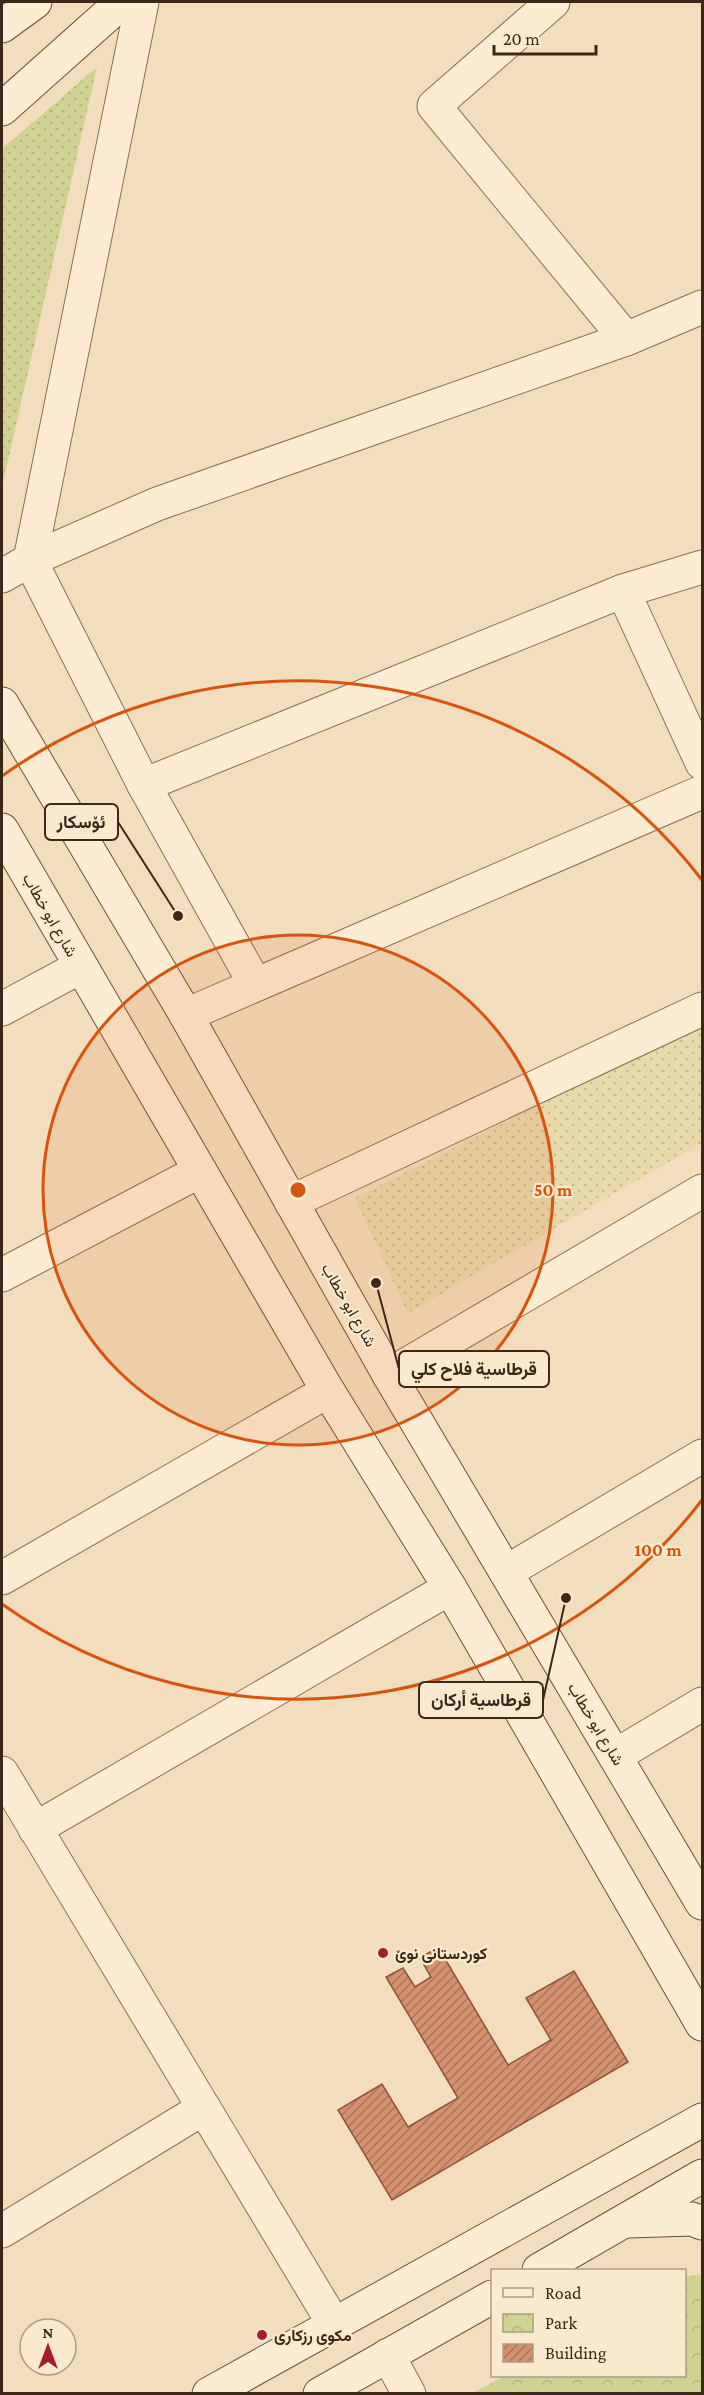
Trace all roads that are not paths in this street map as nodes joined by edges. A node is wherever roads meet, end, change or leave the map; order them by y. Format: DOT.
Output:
graph roads {
  1 [pos="35,2"];
  2 [pos="122,2"];
  3 [pos="142,2"];
  4 [pos="553,2"];
  5 [pos="2,26"];
  6 [pos="2,109"];
  7 [pos="702,308"];
  8 [pos="626,339"];
  9 [pos="30,560"];
  10 [pos="702,567"];
  11 [pos="2,576"];
  12 [pos="623,591"];
  13 [pos="2,704"];
  14 [pos="702,763"];
  15 [pos="144,785"];
  16 [pos="702,792"];
  17 [pos="2,830"];
  18 [pos="80,967"];
  19 [pos="255,984"];
  20 [pos="2,1009"];
  21 [pos="702,1009"];
  22 [pos="186,1015"];
  23 [pos="200,1171"];
  24 [pos="702,1191"];
  25 [pos="291,1202"];
  26 [pos="2,1275"];
  27 [pos="389,1375"];
  28 [pos="328,1391"];
  29 [pos="702,1456"];
  30 [pos="506,1572"];
  31 [pos="2,1578"];
  32 [pos="450,1588"];
  33 [pos="702,1704"];
  34 [pos="615,1756"];
  35 [pos="2,1773"];
  36 [pos="35,1829"];
  37 [pos="702,1903"];
  38 [pos="702,2024"];
  39 [pos="204,2108"];
  40 [pos="702,2120"];
  41 [pos="702,2176"];
  42 [pos="627,2221"];
  43 [pos="702,2223"];
  44 [pos="2,2231"];
  45 [pos="543,2269"];
  46 [pos="491,2298"];
  47 [pos="334,2324"];
  48 [pos="388,2355"];
  49 [pos="209,2394"];
  50 [pos="320,2394"];
  51 [pos="409,2394"];
  1 -- 5 [label="street"];
  2 -- 6 [label="street"];
  3 -- 9 [label="street"];
  4 -- 8 [label="street"];
  7 -- 8 [label="street"];
  8 -- 9 [label="street"];
  9 -- 11 [label="street"];
  9 -- 15 [label="street"];
  10 -- 12 [label="street"];
  12 -- 14 [label="street"];
  12 -- 15 [label="street"];
  13 -- 22 [label="street, شارع ابو خطاب"];
  15 -- 19 [label="street"];
  16 -- 19 [label="street"];
  17 -- 18 [label="street, شارع ابو خطاب"];
  18 -- 20 [label="street"];
  18 -- 23 [label="street, شارع ابو خطاب"];
  19 -- 22 [label="street"];
  21 -- 25 [label="street"];
  22 -- 25 [label="street, شارع ابو خطاب"];
  23 -- 26 [label="street"];
  23 -- 28 [label="street, شارع ابو خطاب"];
  24 -- 27 [label="street"];
  25 -- 27 [label="street, شارع ابو خطاب"];
  27 -- 30 [label="street, شارع ابو خطاب"];
  28 -- 31 [label="street"];
  28 -- 32 [label="street, شارع ابو خطاب"];
  29 -- 30 [label="street"];
  30 -- 34 [label="street, شارع ابو خطاب"];
  32 -- 36 [label="street"];
  32 -- 38 [label="street, شارع ابو خطاب"];
  33 -- 34 [label="street"];
  34 -- 37 [label="street, شارع ابو خطاب"];
  35 -- 36 [label="street"];
  36 -- 39 [label="street"];
  39 -- 44 [label="street"];
  39 -- 47 [label="street"];
  40 -- 47 [label="street"];
  41 -- 42 [label="street"];
  42 -- 43 [label="street"];
  42 -- 45 [label="street"];
  46 -- 48 [label="street"];
  47 -- 49 [label="street"];
  48 -- 50 [label="street"];
  48 -- 51 [label="street"];
}
